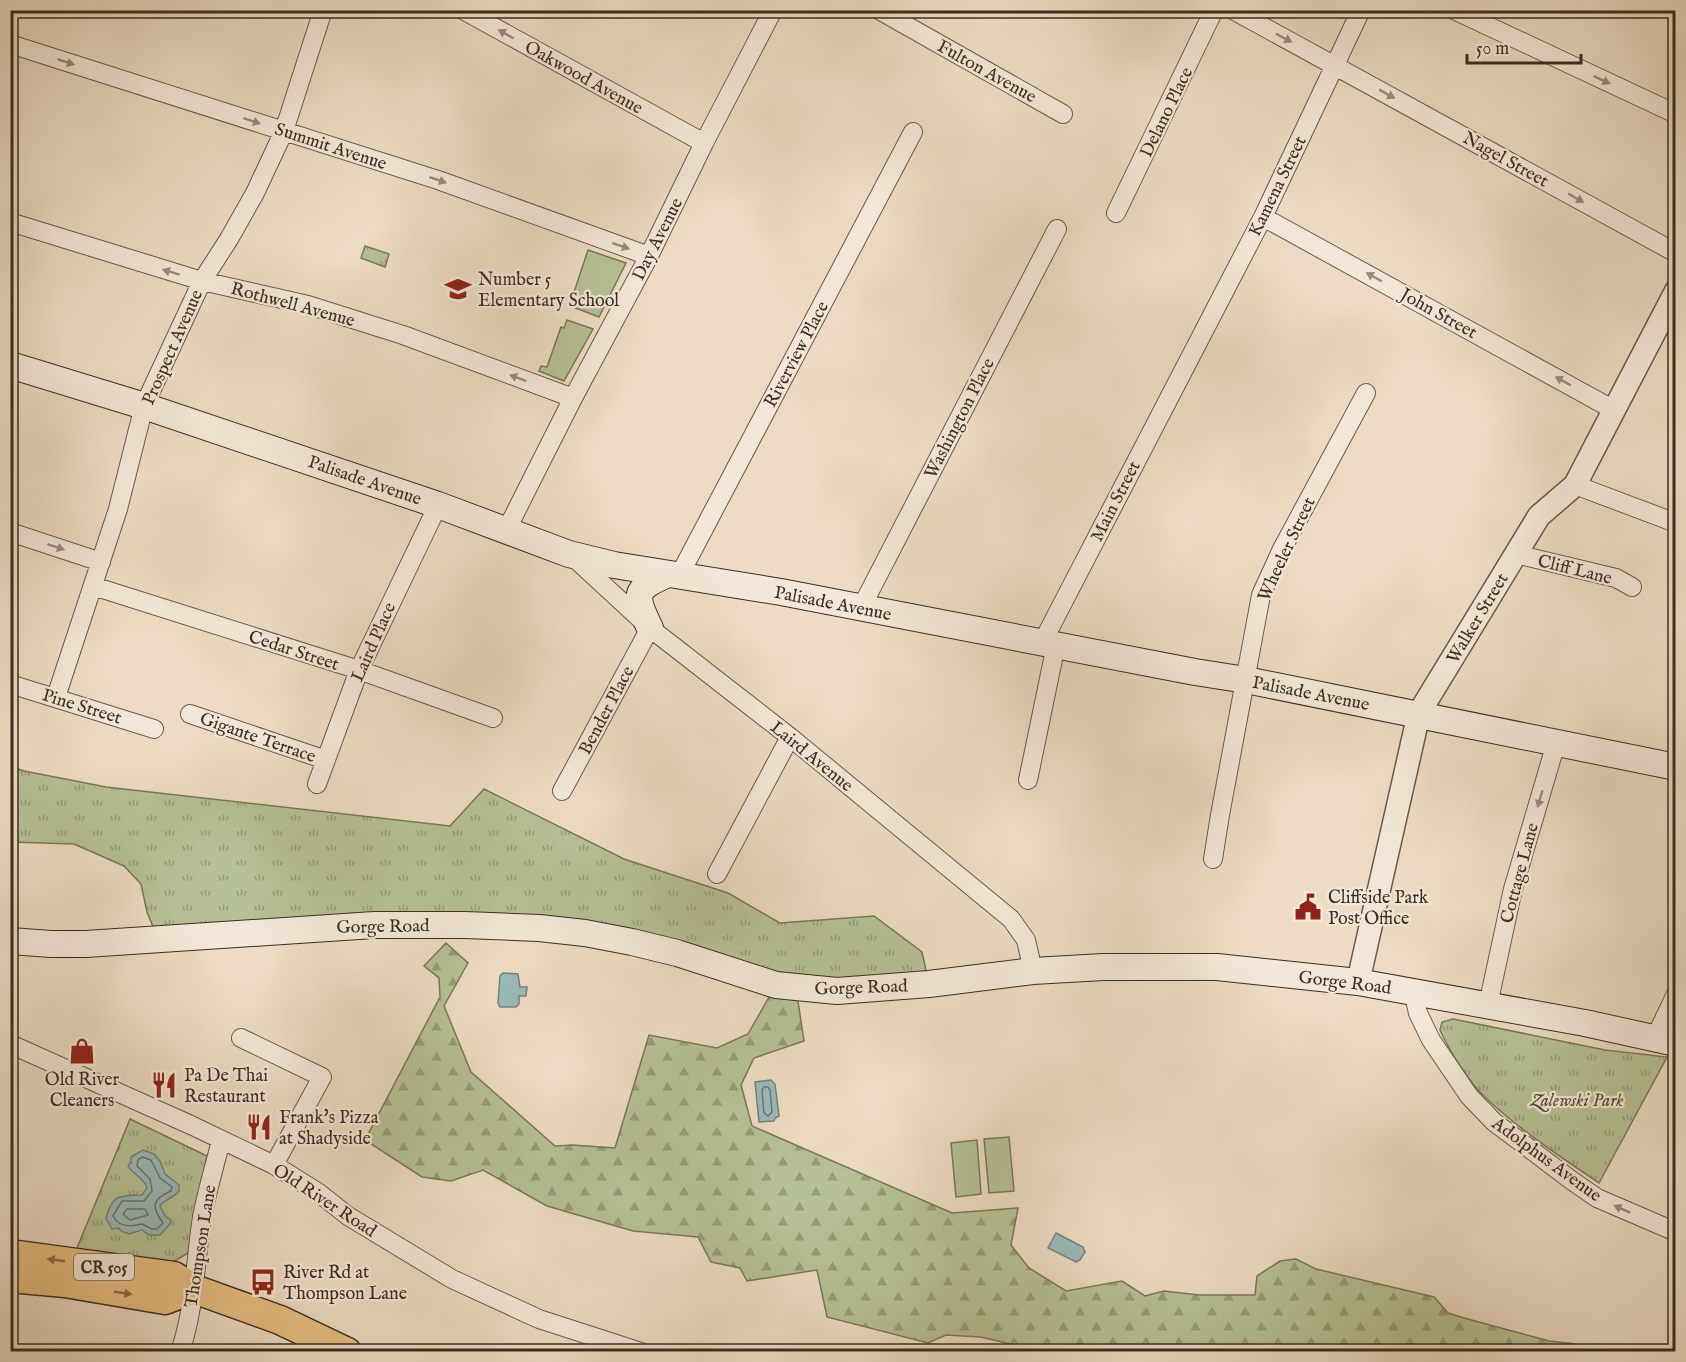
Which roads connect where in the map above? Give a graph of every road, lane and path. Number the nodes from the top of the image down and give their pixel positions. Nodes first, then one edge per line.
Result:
1 (323, 10) edge
2 (463, 10) edge
3 (773, 10) edge
4 (879, 10) edge
5 (1215, 10) edge
6 (1233, 10) edge
7 (1361, 10) edge
8 (1454, 10) edge
9 (10, 44) edge
10 (1336, 65) junction
11 (1063, 114) dead end
12 (1676, 114) edge
13 (284, 130) junction
14 (913, 132) dead end
15 (704, 143) junction
16 (1116, 213) dead end
17 (1263, 217) junction
18 (10, 222) edge
19 (1058, 229) dead end
20 (1676, 253) edge
21 (650, 256) junction
22 (202, 281) junction
23 (1673, 301) edge
24 (1188, 360) joint
25 (10, 365) edge
26 (1366, 393) dead end
27 (573, 398) junction
28 (144, 406) junction
29 (1614, 410) junction
30 (1575, 485) junction
31 (438, 505) junction
32 (1676, 523) edge
33 (506, 531) junction
34 (10, 532) edge
35 (569, 554) junction
36 (1516, 554) junction
37 (101, 562) junction
38 (674, 575) junction
39 (93, 586) junction
40 (1632, 587) dead end
41 (861, 608) junction
42 (650, 628) junction
43 (1049, 644) junction
44 (358, 670) junction
45 (1246, 680) junction
46 (10, 684) edge
47 (56, 697) junction
48 (190, 714) dead end
49 (1419, 714) junction
50 (493, 718) dead end
51 (154, 729) dead end
52 (790, 737) junction
53 (1556, 743) junction
54 (326, 760) junction
55 (1676, 767) edge
56 (1028, 780) dead end
57 (317, 784) dead end
58 (562, 792) dead end
59 (1213, 859) dead end
60 (717, 874) dead end
61 (10, 941) edge
62 (1033, 971) junction
63 (1358, 981) junction
64 (1413, 991) junction
65 (1676, 994) edge
66 (1488, 1005) junction
67 (241, 1038) dead end
68 (1665, 1041) edge
69 (10, 1044) edge
70 (221, 1140) junction
71 (274, 1166) junction
72 (1676, 1232) edge
73 (10, 1254) edge
74 (10, 1278) edge
75 (194, 1289) junction
76 (180, 1352) edge
77 (346, 1352) edge
78 (642, 1352) edge

1 - 13 street, Prospect Avenue
15 -> 2 street, Oakwood Avenue
3 - 15 street, Day Avenue
4 - 11 street, Fulton Avenue
5 - 16 street, Delano Place
6 -> 10 street, Nagel Street
7 - 10 street, Kamena Street
8 -> 12 street
9 -> 13 street, Summit Avenue
10 - 17 street, Kamena Street
10 -> 20 street, Nagel Street
13 -> 21 street, Summit Avenue
13 - 22 street, Prospect Avenue
14 - 38 street, Riverview Place
15 - 21 street, Day Avenue
17 - 24 street, Kamena Street
29 -> 17 street, John Street
22 -> 18 street, Rothwell Avenue
19 - 41 street, Washington Place
21 - 27 street, Day Avenue
27 -> 22 street, Rothwell Avenue
22 - 28 street, Prospect Avenue
23 - 29 street, Walker Street
24 - 43 street, Main Street
25 - 28 main road, Palisade Avenue
26 - 45 street, Wheeler Street
27 - 33 street, Day Avenue
28 - 31 main road, Palisade Avenue
28 - 37 street, Prospect Avenue
29 - 30 street, Walker Street
30 - 32 street
30 - 36 street, Walker Street
31 - 33 main road, Palisade Avenue
31 - 44 street, Laird Place
33 - 35 main road, Palisade Avenue
34 -> 37 street
35 - 38 main road, Palisade Avenue
35 - 42 street, Laird Avenue
36 - 40 street, Cliff Lane
36 - 49 street, Walker Street
37 - 39 street, Prospect Avenue
38 - 41 main road, Palisade Avenue
38 - 42 main road
39 - 44 street, Cedar Street
39 - 47 street, Prospect Avenue
41 - 43 main road, Palisade Avenue
42 - 52 street, Laird Avenue
42 - 58 street, Bender Place
43 - 45 main road, Palisade Avenue
43 - 56 street, Main Street
44 - 50 street, Cedar Street
44 - 54 street, Laird Place
45 - 49 main road, Palisade Avenue
45 - 59 street, Wheeler Street
46 - 47 street, Pine Street
47 - 51 street, Pine Street
48 - 54 street, Gigante Terrace
49 - 53 main road, Palisade Avenue
49 - 63 street, Walker Street
52 - 60 street
52 - 62 street, Laird Avenue
53 - 55 main road, Palisade Avenue
53 -> 66 street, Cottage Lane
54 - 57 street, Laird Place
61 - 62 main road, Gorge Road
62 - 63 main road, Gorge Road
63 - 64 main road, Gorge Road
64 - 66 main road, Gorge Road
72 -> 64 street, Adolphus Avenue
65 - 68 street
66 - 68 main road, Gorge Road
67 - 71 street
69 - 70 street, Old River Road
70 - 71 street, Old River Road
70 - 75 street, Thompson Lane
71 - 78 street, Old River Road
75 -> 73 main road, CR 505
74 -> 75 main road, CR 505
75 - 76 street, Thompson Lane
75 - 77 main road, CR 505

